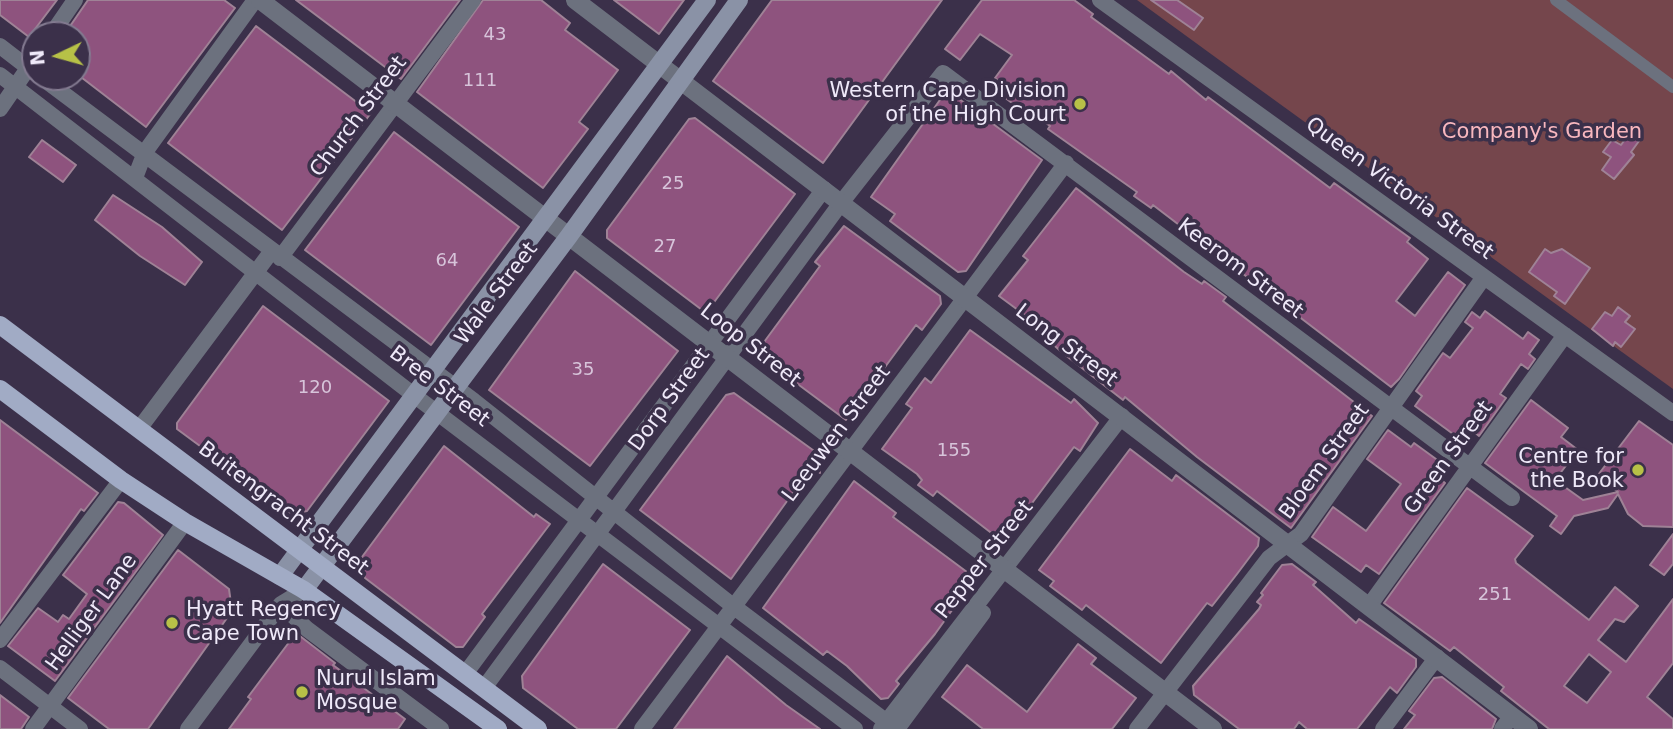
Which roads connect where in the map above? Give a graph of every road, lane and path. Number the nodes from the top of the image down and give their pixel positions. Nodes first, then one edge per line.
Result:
1 (75, 0) edge
2 (257, 0) edge
3 (473, 0) edge
4 (575, 0) edge
5 (707, 0) edge
6 (739, 0) edge
7 (1100, 0) edge
8 (1556, 0) edge
9 (61, 21) edge
10 (0, 47) edge
11 (21, 60) edge
12 (659, 65) junction
13 (943, 73) joint
14 (0, 75) edge
15 (682, 81) junction
16 (21, 82) edge
17 (1673, 87) edge
18 (15, 88) junction
19 (64, 91) edge
20 (395, 103) junction
21 (0, 109) edge
22 (145, 152) junction
23 (1066, 163) junction
24 (135, 178) junction
25 (824, 189) junction
26 (841, 203) junction
27 (546, 218) junction
28 (569, 236) junction
29 (275, 255) junction
30 (256, 272) junction
31 (1484, 276) junction
32 (964, 297) junction
33 (2, 331) edge
34 (1565, 335) junction
35 (710, 343) junction
36 (727, 357) junction
37 (433, 372) junction
38 (456, 388) junction
39 (0, 389) edge
40 (415, 396) junction
41 (1390, 409) junction
42 (437, 412) junction
43 (1673, 413) edge
44 (1125, 419) junction
45 (139, 429) junction
46 (851, 452) junction
47 (1469, 466) junction
48 (121, 480) junction
49 (597, 497) junction
50 (1511, 498) dead end
51 (615, 510) junction
52 (579, 521) junction
53 (185, 522) junction
54 (597, 535) junction
55 (1287, 544) junction
56 (297, 550) junction
57 (321, 568) junction
58 (1008, 572) junction
59 (280, 576) junction
60 (304, 590) junction
61 (281, 604) junction
62 (733, 606) junction
63 (1369, 606) junction
64 (719, 625) junction
65 (0, 640) edge
66 (1437, 657) junction
67 (0, 668) edge
68 (465, 674) junction
69 (484, 688) junction
70 (1165, 692) junction
71 (50, 707) junction
72 (1507, 722) edge
73 (422, 724) edge
74 (890, 727) edge
75 (33, 729) edge
76 (79, 729) edge
77 (188, 729) edge
78 (441, 729) edge
79 (498, 729) edge
80 (538, 729) edge
81 (642, 729) edge
82 (855, 729) edge
83 (1137, 729) edge
84 (1213, 729) edge
85 (1383, 729) edge
86 (1529, 729) edge

1 - 9 street
2 - 20 street, Loop Street
2 - 22 street
3 - 20 street, Church Street
4 - 12 street, Long Street
5 - 12 main road, Wale Street
6 - 15 main road, Wale Street
7 - 31 street, Queen Victoria Street
8 - 17 street
10 - 11 street, Bree Street
12 - 15 street, Long Street
12 - 27 main road, Wale Street
13 - 23 street, Keerom Street
13 - 26 street, Dorp Street
14 - 18 street, Bree Street
15 - 25 street, Long Street
15 - 28 main road, Wale Street
16 - 18 street
18 - 21 street
18 - 24 street, Bree Street
19 - 22 street, Bree Street
20 - 27 street, Loop Street
20 - 29 street, Church Street
22 - 24 street
22 - 29 street, Bree Street
23 - 32 street, Leeuwen Street
23 - 41 street, Keerom Street
24 - 30 street, Bree Street
25 - 26 street, Long Street
25 - 35 street, Dorp Street
26 - 32 street, Long Street
26 - 36 street, Dorp Street
27 - 28 street, Loop Street
27 - 37 main road, Wale Street
28 - 35 street, Loop Street
28 - 38 main road, Wale Street
29 - 30 street, Church Street
29 - 37 street, Bree Street
30 - 40 street, Bree Street
30 - 45 street, Church Street
31 - 34 street, Queen Victoria Street
31 - 41 street, Bloem Street
32 - 44 street, Long Street
32 - 46 street, Leeuwen Street
33 - 45 main road, Buitengracht Street
34 - 43 street, Queen Victoria Street
34 - 47 street, Green Street
35 - 36 street, Loop Street
35 - 49 street, Dorp Street
36 - 46 street, Loop Street
36 - 51 street, Dorp Street
37 - 38 street, Bree Street
37 - 40 main road, Wale Street
38 - 42 main road, Wale Street
38 - 49 street, Bree Street
39 - 48 main road
40 - 42 street, Bree Street
40 - 56 main road, Wale Street
41 - 47 street, Keerom Street
41 - 55 street, Bloem Street
42 - 52 street, Bree Street
42 - 57 main road, Wale Street
44 - 55 street, Long Street
44 - 58 street, Pepper Street
45 - 56 main road, Buitengracht Street
46 - 58 street, Loop Street
46 - 62 street, Leeuwen Street
47 - 50 street, Keerom Street
47 - 63 street, Green Street
48 - 53 main road
48 - 65 street
49 - 51 street, Bree Street
49 - 52 street, Dorp Street
51 - 54 street, Dorp Street
51 - 62 street, Bree Street
52 - 54 street, Bree Street
52 - 68 street, Dorp Street
53 - 59 main road
53 - 71 street, Helliger Lane
54 - 64 street, Bree Street
54 - 69 street, Dorp Street
55 - 63 street, Long Street
55 - 70 street, Bloem Street
56 - 57 main road, Buitengracht Street
56 - 59 main road, Wale Street
57 - 60 main road, Wale Street
57 - 68 main road, Buitengracht Street
58 - 70 street, Loop Street
58 - 74 street, Pepper Street
59 - 60 main road
59 - 61 street
60 - 61 street, Wale Street
60 - 79 main road
61 - 73 street
61 - 77 street, Wale Street
62 - 64 street, Leeuwen Street
62 - 74 street, Bree Street
63 - 66 street, Long Street
64 - 81 street, Leeuwen Street
64 - 82 street, Bree Street
66 - 72 street, Long Street
66 - 85 street
67 - 71 street
68 - 69 main road, Buitengracht Street
69 - 80 main road, Buitengracht Street
70 - 83 street, Bloem Street
70 - 84 street, Loop Street
71 - 75 street, Helliger Lane
71 - 76 street
72 - 86 street, Long Street
73 - 78 street

